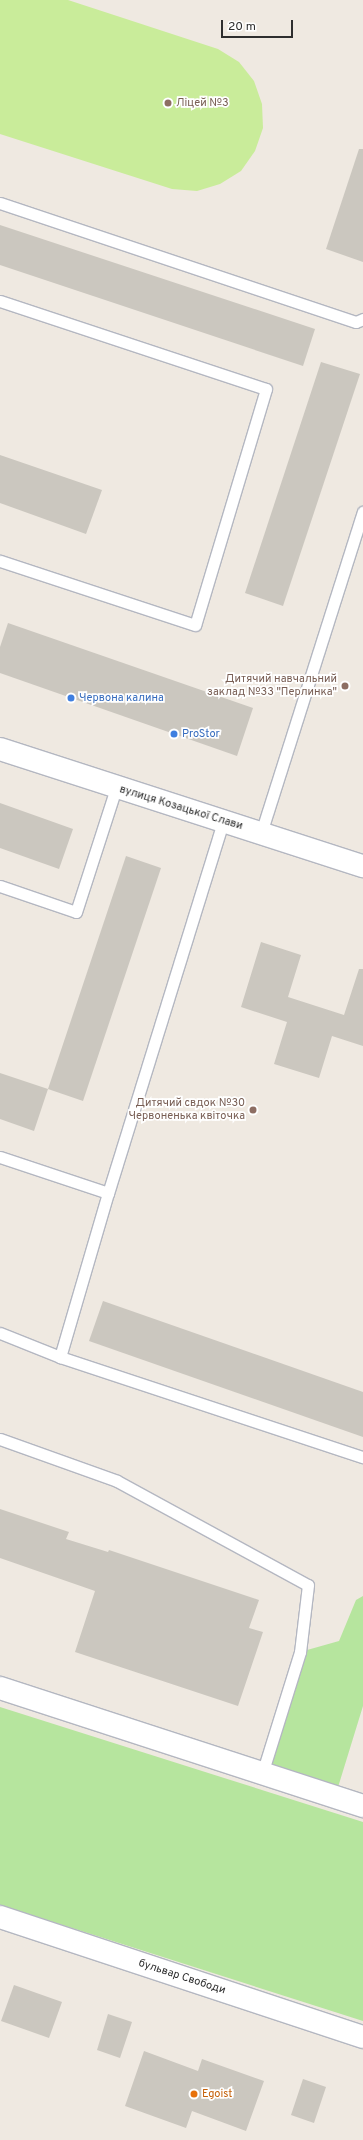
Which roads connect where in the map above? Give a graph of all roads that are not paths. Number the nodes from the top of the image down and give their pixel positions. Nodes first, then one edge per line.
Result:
1 (0, 203) edge
2 (0, 301) edge
3 (363, 319) edge
4 (363, 512) edge
5 (0, 561) edge
6 (0, 749) edge
7 (116, 788) junction
8 (223, 822) junction
9 (261, 833) junction
10 (363, 866) edge
11 (0, 886) edge
12 (0, 1157) edge
13 (108, 1193) junction
14 (0, 1333) edge
15 (60, 1357) junction
16 (0, 1439) edge
17 (363, 1457) edge
18 (0, 1688) edge
19 (262, 1774) junction
20 (363, 1806) edge
21 (0, 1917) edge
22 (363, 2037) edge

1 - 3 lane
2 - 5 lane
4 - 9 lane
6 - 7 street, вулиця Козацької Слави
7 - 8 street, вулиця Козацької Слави
7 - 11 lane
8 - 9 street, вулиця Козацької Слави
8 - 13 lane
9 - 10 street, вулиця Козацької Слави
12 - 13 lane
13 - 15 lane
14 - 15 lane
15 - 17 lane
16 - 19 lane
18 - 19 street
19 - 20 street
21 - 22 street, бульвар Свободи

